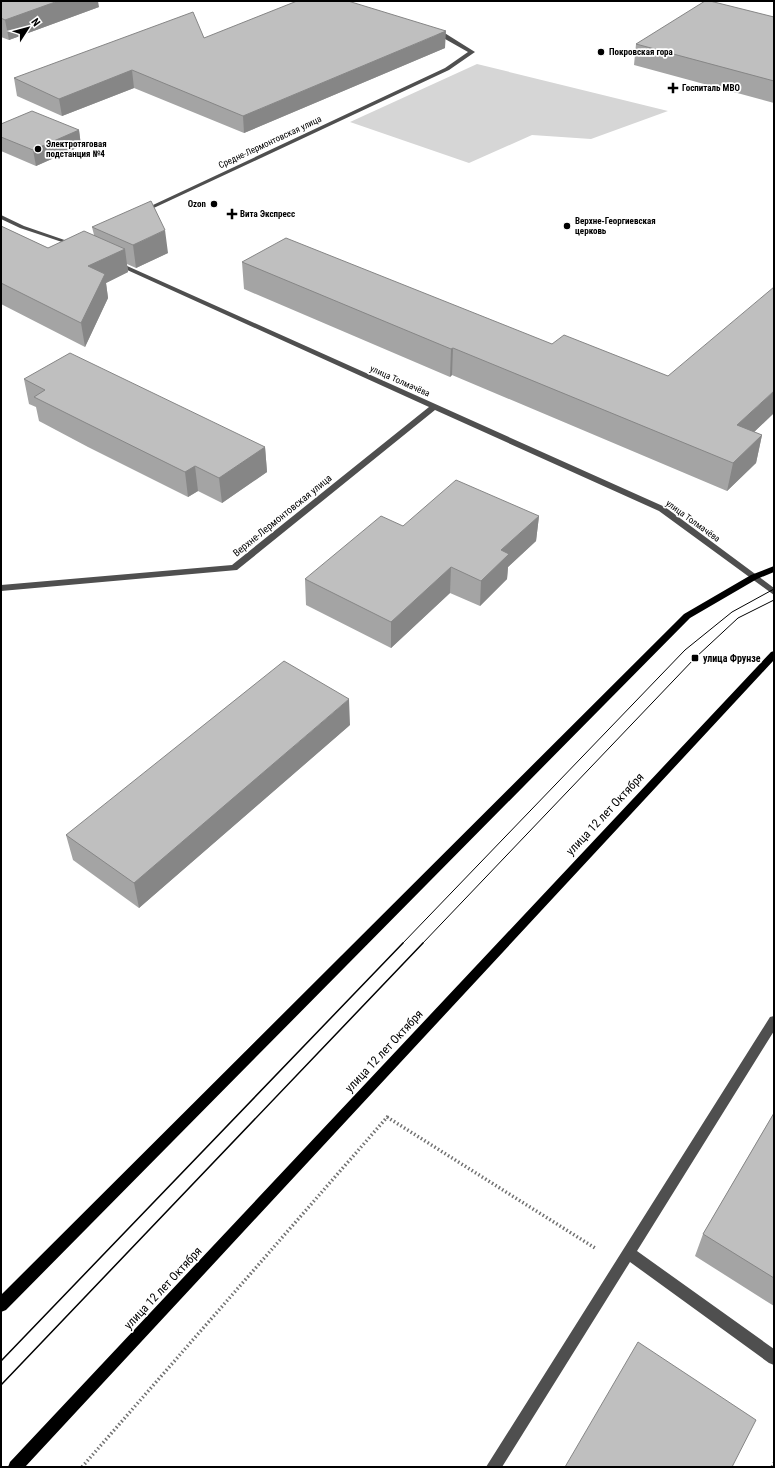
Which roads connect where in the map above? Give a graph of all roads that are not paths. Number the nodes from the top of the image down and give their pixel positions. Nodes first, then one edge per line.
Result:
1 (426, 29) edge
2 (138, 214) edge
3 (1, 217) edge
4 (22, 227) junction
5 (8, 228) edge
6 (78, 244) edge
7 (109, 260) edge
8 (433, 407) junction
9 (774, 569) edge
10 (754, 577) junction
11 (1, 588) edge
12 (774, 592) edge
13 (774, 654) edge
14 (774, 1020) edge
15 (624, 1259) junction
16 (1, 1305) edge
17 (774, 1358) edge
18 (15, 1467) edge
19 (493, 1467) edge

1 - 2 street, Средне-Лермонтовская улица
3 - 4 street
4 - 5 street
4 - 6 street
7 - 8 street, улица Толмачёва
8 - 10 street, улица Толмачёва
8 - 11 street, Верхне-Лермонтовская улица
9 - 10 main road
10 - 12 street, улица Толмачёва
10 - 16 main road
13 - 18 main road, улица 12 лет Октября
14 - 15 street
15 - 17 street
15 - 19 street

